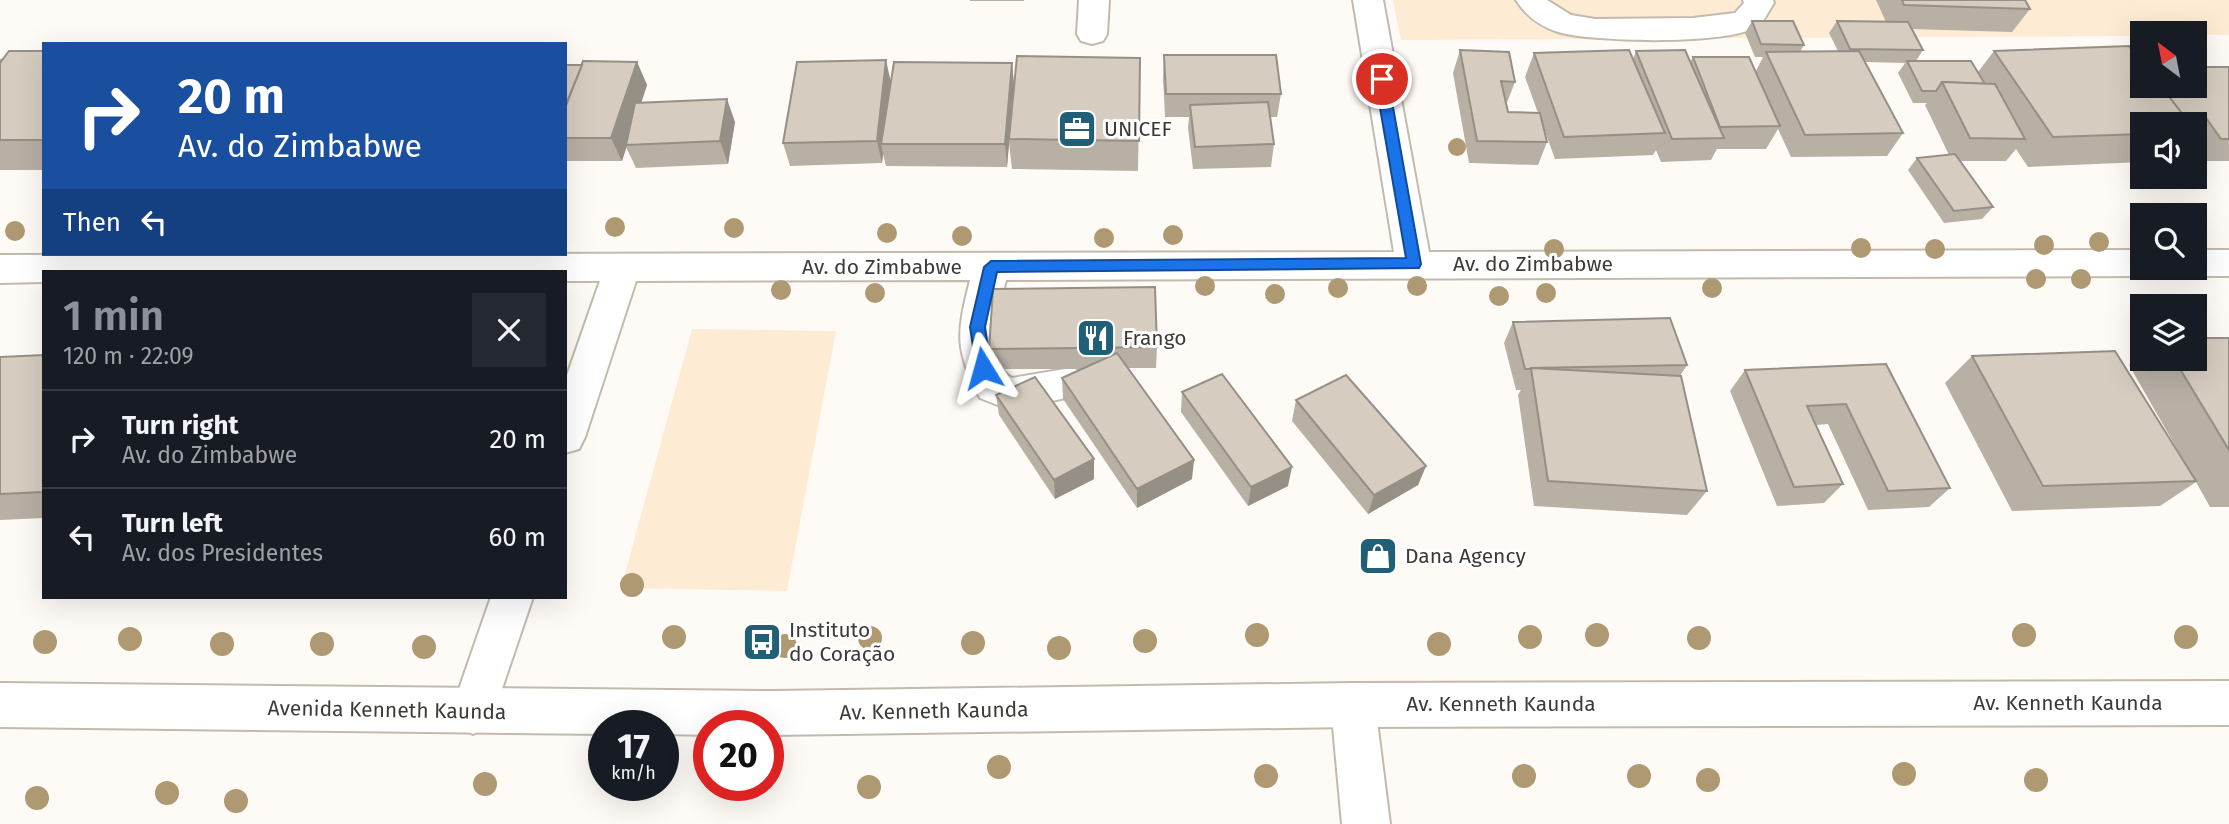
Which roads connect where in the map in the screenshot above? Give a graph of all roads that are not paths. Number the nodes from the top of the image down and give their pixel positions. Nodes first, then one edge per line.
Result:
1 (1094, 0) edge
2 (1368, 0) edge
3 (1531, 0) edge
4 (1758, 0) edge
5 (1091, 34) dead end
6 (2130, 263) edge
7 (2207, 263) edge
8 (2229, 263) edge
9 (1414, 264) junction
10 (991, 267) junction
11 (0, 269) edge
12 (622, 269) junction
13 (1071, 383) edge
14 (567, 431) edge
15 (511, 599) edge
16 (2229, 703) edge
17 (0, 705) edge
18 (1353, 705) junction
19 (473, 712) junction
20 (693, 713) edge
21 (784, 713) edge
22 (1366, 824) edge

1 - 5 street
2 - 9 street
3 - 4 street
6 - 9 street, Av. do Zimbabwe
7 - 8 street
9 - 10 street, Av. do Zimbabwe
10 - 12 street, Av. do Zimbabwe
10 - 13 street
11 - 12 street, Av. do Zimbabwe
12 - 14 street
15 - 19 street
16 - 18 street, Av. Kenneth Kaunda
17 - 19 street, Avenida Kenneth Kaunda
18 - 21 street, Av. Kenneth Kaunda
18 - 22 street
19 - 20 street, Avenida Kenneth Kaunda

